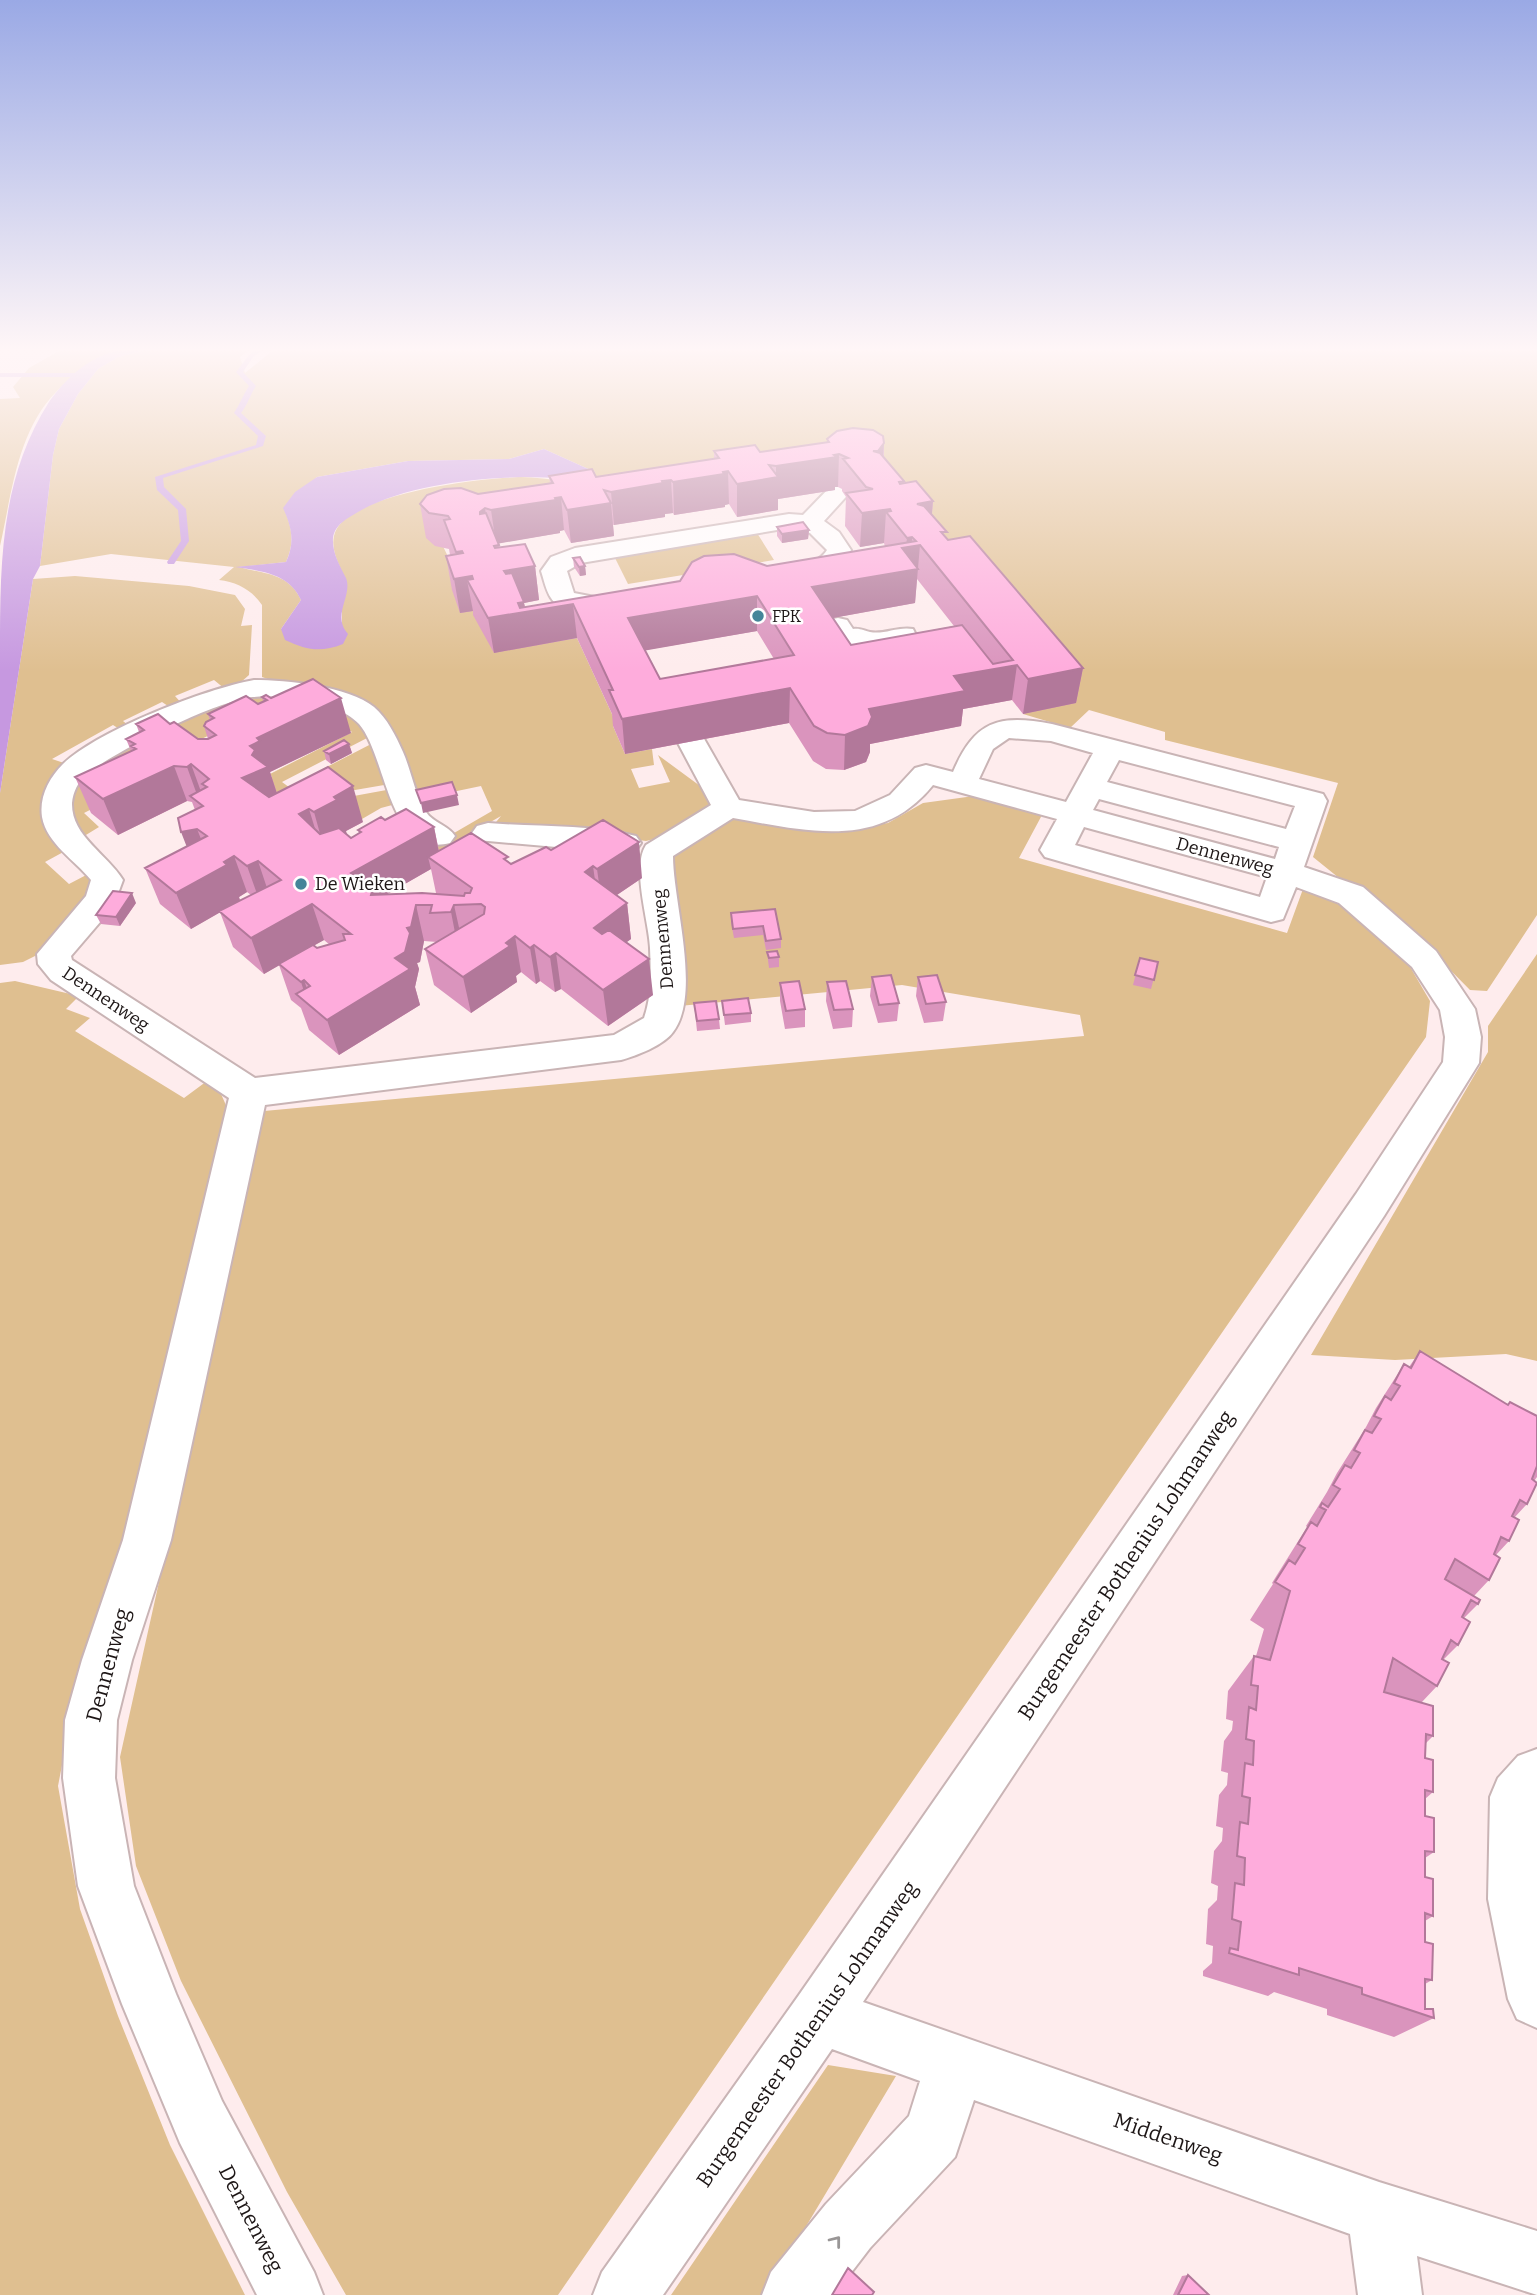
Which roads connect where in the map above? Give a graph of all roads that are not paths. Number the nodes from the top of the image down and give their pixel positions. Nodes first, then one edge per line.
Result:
1 (842, 488) edge
2 (668, 514) edge
3 (809, 523) junction
4 (682, 538) junction
5 (767, 547) junction
6 (824, 567) junction
7 (855, 573) edge
8 (883, 609) edge
9 (585, 610) edge
10 (886, 665) edge
11 (692, 743) edge
12 (1110, 749) junction
13 (962, 784) junction
14 (1090, 787) junction
15 (728, 808) junction
16 (1075, 815) junction
17 (488, 833) dead end
18 (439, 836) dead end
19 (657, 852) junction
20 (1291, 857) junction
21 (249, 1093) junction
22 (1537, 1775) edge
23 (1537, 1999) edge
24 (821, 2016) junction
25 (956, 2063) junction
26 (1380, 2213) junction
27 (1537, 2263) edge
28 (291, 2295) edge
29 (625, 2295) edge
30 (794, 2295) edge
31 (1390, 2295) edge

1 - 3 street
2 - 4 street
3 - 5 street
3 - 6 street
4 - 5 street
4 - 9 street
5 - 6 street
6 - 7 street
8 - 10 street
11 - 15 street
12 - 13 street
12 - 14 street
12 - 20 street
13 - 15 street
13 - 16 street
14 - 16 street
14 - 20 street, Burgemeester Bothenius Lohmanweg
15 - 19 street
16 - 20 street
17 - 19 street
18 - 21 street, Dennenweg
19 - 21 street, Dennenweg
20 - 24 street, Burgemeester Bothenius Lohmanweg
21 - 28 street, Dennenweg
22 - 23 street
24 - 25 street, Middenweg
24 - 29 street, Burgemeester Bothenius Lohmanweg
25 - 26 street, Middenweg
30 -> 25 street
26 - 27 street, Middenweg
26 - 31 street

